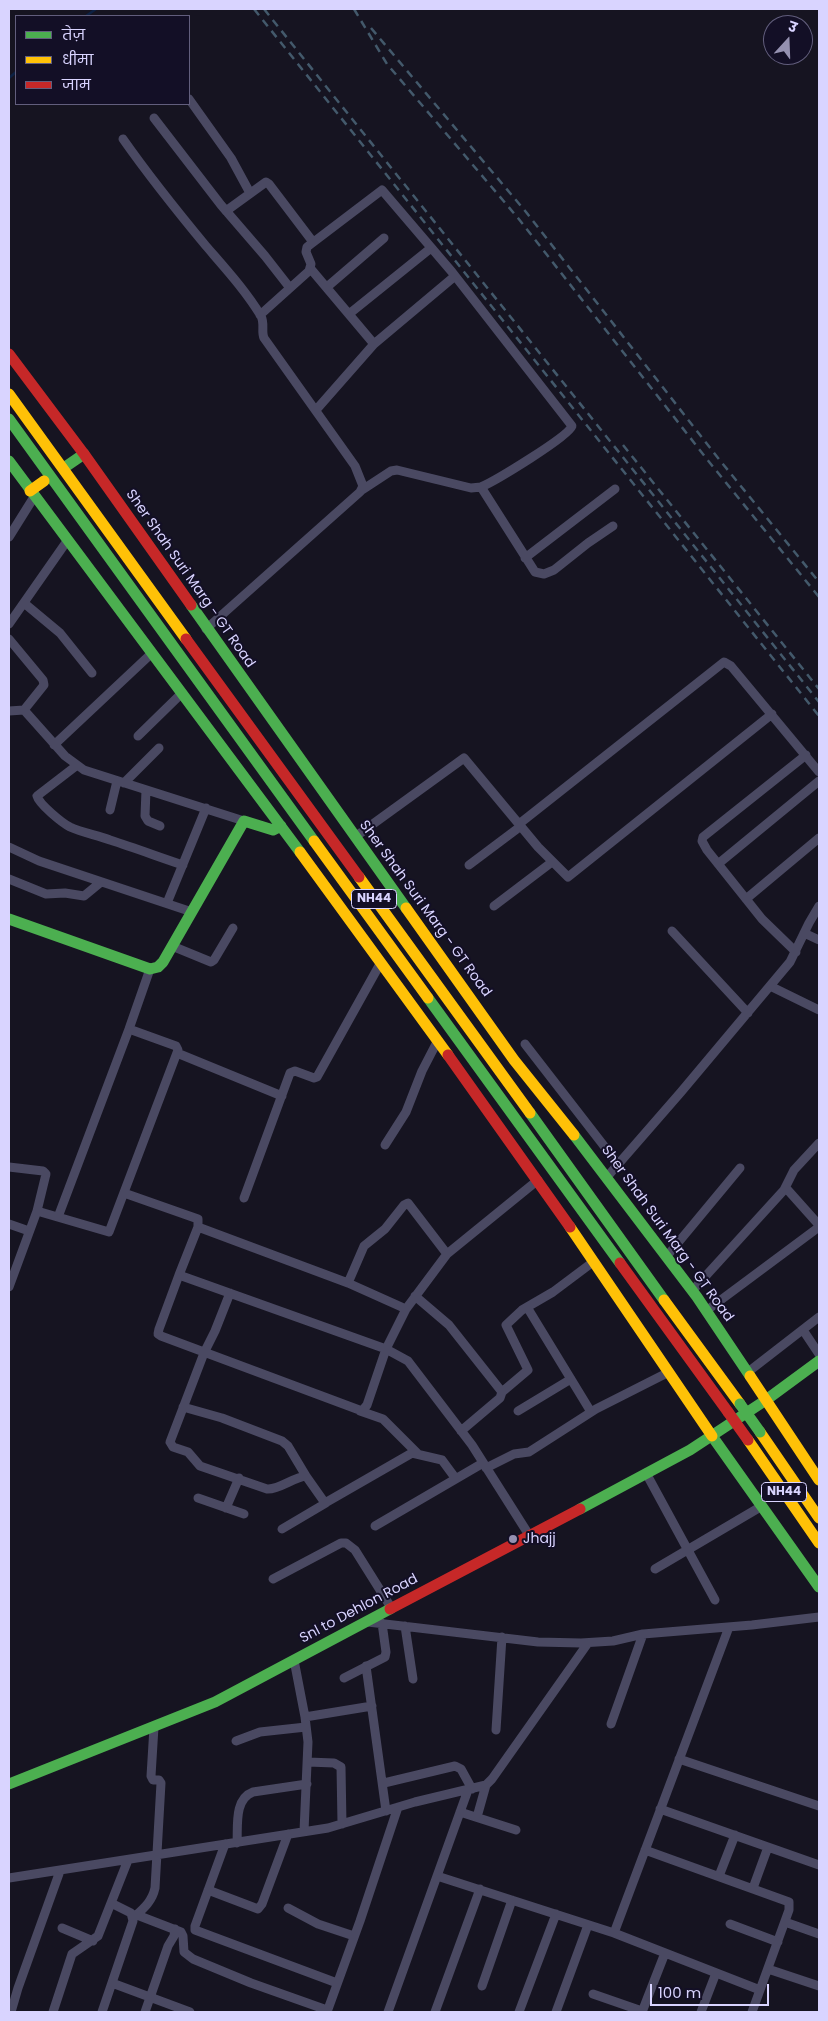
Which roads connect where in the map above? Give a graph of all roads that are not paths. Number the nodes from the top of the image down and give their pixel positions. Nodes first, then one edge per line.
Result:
1 (190, 100) edge
2 (154, 118) dead end
3 (123, 139) dead end
4 (250, 193) junction
5 (226, 211) junction
6 (384, 238) dead end
7 (314, 242) junction
8 (431, 248) junction
9 (310, 268) junction
10 (455, 276) junction
11 (326, 287) junction
12 (290, 288) junction
13 (349, 314) junction
14 (260, 315) junction
15 (374, 344) junction
16 (9, 354) edge
17 (9, 394) edge
18 (316, 410) junction
19 (9, 419) edge
20 (84, 454) junction
21 (9, 461) edge
22 (68, 465) dead end
23 (44, 481) dead end
24 (481, 487) junction
25 (615, 489) dead end
26 (362, 490) junction
27 (32, 494) junction
28 (613, 526) dead end
29 (9, 537) edge
30 (67, 542) junction
31 (525, 558) junction
32 (24, 603) junction
33 (9, 624) edge
34 (206, 630) junction
35 (9, 639) edge
36 (152, 653) junction
37 (92, 674) dead end
38 (182, 693) junction
39 (24, 710) junction
40 (9, 711) edge
41 (772, 714) junction
42 (138, 736) dead end
43 (54, 745) junction
44 (159, 748) dead end
45 (806, 756) junction
46 (76, 766) junction
47 (819, 772) edge
48 (819, 781) edge
49 (121, 782) junction
50 (146, 790) junction
51 (206, 808) junction
52 (110, 810) dead end
53 (244, 821) junction
54 (520, 825) junction
55 (160, 826) dead end
56 (281, 826) junction
57 (819, 838) edge
58 (357, 846) junction
59 (9, 847) edge
60 (552, 862) junction
61 (718, 864) junction
62 (469, 865) dead end
63 (183, 866) junction
64 (9, 878) edge
65 (101, 882) junction
66 (746, 899) junction
67 (166, 903) junction
68 (494, 906) dead end
69 (819, 906) edge
70 (192, 912) junction
71 (9, 919) edge
72 (233, 928) dead end
73 (672, 930) dead end
74 (804, 933) junction
75 (819, 940) edge
76 (172, 946) junction
77 (796, 952) junction
78 (380, 964) junction
79 (150, 970) junction
80 (770, 986) junction
81 (819, 1010) edge
82 (748, 1013) junction
83 (130, 1029) junction
84 (437, 1042) junction
85 (525, 1044) dead end
86 (178, 1053) junction
87 (282, 1096) junction
88 (819, 1143) edge
89 (385, 1145) dead end
90 (618, 1164) junction
91 (9, 1167) edge
92 (740, 1168) dead end
93 (608, 1177) junction
94 (538, 1180) junction
95 (786, 1188) junction
96 (124, 1192) junction
97 (244, 1198) dead end
98 (37, 1211) junction
99 (58, 1217) junction
100 (9, 1224) edge
101 (819, 1226) edge
102 (198, 1227) junction
103 (30, 1231) junction
104 (447, 1254) junction
105 (667, 1256) junction
106 (594, 1262) junction
107 (179, 1275) junction
108 (348, 1283) junction
109 (9, 1287) edge
110 (692, 1291) junction
111 (230, 1293) junction
112 (415, 1296) junction
113 (527, 1307) junction
114 (406, 1309) junction
115 (706, 1311) junction
116 (819, 1317) edge
117 (803, 1330) junction
118 (386, 1349) junction
119 (204, 1353) junction
120 (819, 1354) edge
121 (819, 1361) edge
122 (669, 1372) junction
123 (748, 1372) junction
124 (571, 1379) junction
125 (502, 1392) junction
126 (766, 1400) junction
127 (183, 1407) junction
128 (360, 1411) junction
129 (518, 1411) dead end
130 (591, 1412) junction
131 (461, 1431) junction
132 (712, 1436) junction
133 (418, 1454) junction
134 (484, 1465) junction
135 (646, 1473) junction
136 (306, 1476) junction
137 (238, 1478) junction
138 (456, 1479) junction
139 (819, 1480) edge
140 (198, 1498) dead end
141 (326, 1503) junction
142 (762, 1506) junction
143 (226, 1508) junction
144 (244, 1514) dead end
145 (819, 1518) edge
146 (375, 1526) dead end
147 (282, 1529) dead end
148 (529, 1535) junction
149 (819, 1543) edge
150 (687, 1550) junction
151 (655, 1569) dead end
152 (273, 1579) dead end
153 (819, 1587) edge
154 (715, 1600) dead end
155 (392, 1609) junction
156 (819, 1617) edge
157 (368, 1622) junction
158 (382, 1623) junction
159 (405, 1626) junction
160 (730, 1627) junction
161 (643, 1634) junction
162 (502, 1637) junction
163 (588, 1643) junction
164 (294, 1660) junction
165 (366, 1666) junction
166 (344, 1678) dead end
167 (413, 1679) dead end
168 (372, 1706) junction
169 (306, 1722) junction
170 (610, 1724) dead end
171 (154, 1727) junction
172 (496, 1730) dead end
173 (236, 1741) dead end
174 (679, 1760) junction
175 (308, 1762) junction
176 (384, 1783) junction
177 (9, 1784) edge
178 (306, 1784) junction
179 (486, 1785) junction
180 (470, 1790) junction
181 (819, 1806) edge
182 (398, 1807) junction
183 (660, 1809) junction
184 (386, 1811) junction
185 (460, 1812) junction
186 (477, 1817) junction
187 (342, 1824) junction
188 (516, 1830) dead end
189 (304, 1832) junction
190 (288, 1834) junction
191 (735, 1835) junction
192 (237, 1842) junction
193 (225, 1844) junction
194 (768, 1847) junction
195 (645, 1850) junction
196 (157, 1856) junction
197 (128, 1860) junction
198 (819, 1865) edge
199 (60, 1871) junction
200 (437, 1876) junction
201 (719, 1876) junction
202 (9, 1878) edge
203 (753, 1888) junction
204 (480, 1889) junction
205 (208, 1890) junction
206 (512, 1900) junction
207 (111, 1903) junction
208 (288, 1908) dead end
209 (556, 1914) junction
210 (135, 1916) junction
211 (785, 1922) junction
212 (730, 1924) dead end
213 (588, 1925) junction
214 (62, 1928) dead end
215 (175, 1929) junction
216 (614, 1933) junction
217 (819, 1934) edge
218 (354, 1936) junction
219 (92, 1941) junction
220 (778, 1942) junction
221 (665, 1953) junction
222 (768, 1969) junction
223 (716, 1973) junction
224 (112, 1983) junction
225 (337, 1983) junction
226 (482, 1986) dead end
227 (819, 1986) edge
228 (760, 1990) junction
229 (593, 1994) dead end
230 (150, 1997) junction
231 (327, 2011) edge
232 (11, 2012) edge
233 (53, 2012) edge
234 (102, 2012) edge
235 (145, 2012) edge
236 (190, 2012) edge
237 (388, 2012) edge
238 (435, 2012) edge
239 (519, 2012) edge
240 (556, 2012) edge
241 (642, 2012) edge
242 (701, 2012) edge
243 (752, 2012) edge

1 - 4 street
2 - 5 street
3 - 14 street
4 - 5 street
4 - 7 street
5 - 12 street
6 - 11 street
7 - 8 street
7 - 9 street
8 - 10 street
8 - 13 street
9 - 11 street
9 - 12 street
10 - 15 street
10 - 24 street
11 - 13 street
12 - 14 street
13 - 15 street
14 - 18 street
15 - 18 street
16 - 20 main road, Sher Shah Suri Marg - GT Road
17 - 145 main road, NH44, bridge
18 - 26 street
19 - 149 main road, NH44, bridge
20 - 22 main road
20 - 34 main road, Sher Shah Suri Marg - GT Road
21 - 27 main road
23 - 27 main road
24 - 26 street
24 - 31 street
25 - 31 street
26 - 34 street
27 - 29 street
27 - 30 main road
28 - 31 street
30 - 32 street
30 - 36 main road
32 - 33 street
32 - 37 street
34 - 58 main road, Sher Shah Suri Marg - GT Road
35 - 39 street
36 - 38 main road
36 - 43 street
38 - 42 street
38 - 56 main road
39 - 40 street
39 - 43 street
41 - 45 street
41 - 54 street
41 - 60 street
43 - 46 street
44 - 49 street
45 - 47 street
45 - 61 street
46 - 49 street
46 - 63 street
48 - 61 street
49 - 50 street
49 - 52 street
50 - 51 street
50 - 55 street
51 - 53 street
51 - 63 street
53 - 56 main road
53 - 70 main road
54 - 58 street
54 - 60 street
54 - 62 street
56 - 78 main road
57 - 66 street
58 - 93 main road, Sher Shah Suri Marg - GT Road
59 - 65 street
60 - 68 street
61 - 66 street
63 - 67 street
64 - 65 street
65 - 67 street
66 - 77 street
67 - 70 street
69 - 74 street
70 - 76 main road
71 - 79 main road
72 - 76 street
73 - 82 street
74 - 75 street
74 - 77 street
76 - 79 main road
77 - 80 street
78 - 84 main road
78 - 87 street
79 - 83 street
80 - 81 street
80 - 82 street
82 - 90 street
83 - 86 street
83 - 99 street
84 - 89 street
84 - 94 main road
85 - 90 street
86 - 87 street
86 - 96 street
87 - 97 street
88 - 95 street
90 - 93 street
91 - 98 street
92 - 105 street
93 - 105 main road, Sher Shah Suri Marg - GT Road
94 - 104 street
94 - 106 main road
95 - 101 street
95 - 110 street
96 - 99 street
96 - 102 street
98 - 99 street
98 - 103 street
100 - 103 street
101 - 115 street
102 - 107 street
102 - 108 street
103 - 109 street
104 - 108 street
104 - 112 street
105 - 110 main road, Sher Shah Suri Marg - GT Road
106 - 113 street
106 - 122 main road
107 - 111 street
107 - 119 street
108 - 114 street
110 - 115 main road, Sher Shah Suri Marg - GT Road
111 - 118 street
111 - 119 street
112 - 114 street
112 - 125 street
113 - 124 street
113 - 125 street
114 - 118 street
115 - 123 main road, Sher Shah Suri Marg - GT Road
116 - 117 street
117 - 120 street
117 - 123 street
118 - 128 street
118 - 131 street
119 - 127 street
119 - 128 street
121 - 126 main road, Snl to Dehlon Road
122 - 130 street
122 - 132 main road
123 - 126 main road, Sher Shah Suri Marg - GT Road
124 - 129 street
124 - 130 street
125 - 131 street
126 - 132 main road, Snl to Dehlon Road
126 - 139 main road, Sher Shah Suri Marg - GT Road
127 - 136 street
127 - 137 street
128 - 133 street
130 - 134 street
131 - 134 street
132 - 135 main road, Snl to Dehlon Road
132 - 142 main road
133 - 138 street
133 - 141 street
134 - 138 street
134 - 148 street
135 - 148 main road, Snl to Dehlon Road
135 - 150 street
136 - 137 street
136 - 141 street
137 - 143 street
138 - 146 street
140 - 143 street
141 - 147 street
142 - 150 street
142 - 153 main road
143 - 144 street
148 - 155 main road, Snl to Dehlon Road
150 - 151 street
150 - 154 street
152 - 155 street
155 - 157 main road, Snl to Dehlon Road
156 - 160 street
157 - 158 street
157 - 164 main road, Snl to Dehlon Road
158 - 159 street
158 - 165 street
159 - 162 street
159 - 167 street
160 - 161 street
160 - 174 street
161 - 163 street
161 - 170 street
162 - 163 street
162 - 172 street
163 - 179 street
164 - 169 street
164 - 171 main road, Snl to Dehlon Road
165 - 166 street
165 - 168 street
168 - 169 street
168 - 176 street
169 - 173 street
169 - 175 street
171 - 177 main road, Snl to Dehlon Road
171 - 196 street
174 - 181 street
174 - 183 street
175 - 178 street
175 - 187 street
176 - 180 street
176 - 184 street
178 - 189 street
178 - 192 street
179 - 180 street
179 - 186 street
180 - 182 street
180 - 185 street
182 - 184 street
182 - 218 street
183 - 191 street
183 - 195 street
184 - 187 street
185 - 186 street
185 - 200 street
186 - 188 street
187 - 189 street
189 - 190 street
190 - 192 street
190 - 205 street
191 - 194 street
191 - 201 street
192 - 193 street
193 - 196 street
193 - 205 street
194 - 198 street
194 - 203 street
195 - 201 street
195 - 216 street
196 - 197 street
196 - 210 street
197 - 199 street
197 - 207 street
199 - 202 street
199 - 232 street
200 - 204 street
200 - 237 street
201 - 203 street
203 - 211 street
204 - 206 street
204 - 238 street
205 - 225 street
206 - 209 street
206 - 226 street
207 - 210 street
207 - 219 street
208 - 218 street
209 - 213 street
209 - 239 street
210 - 215 street
210 - 224 street
211 - 217 street
211 - 220 street
212 - 220 street
213 - 216 street
213 - 240 street
214 - 219 street
215 - 230 street
215 - 231 street
216 - 221 street
218 - 225 street
219 - 233 street
220 - 222 street
221 - 223 street
221 - 241 street
222 - 227 street
222 - 228 street
223 - 228 street
223 - 242 street
224 - 230 street
224 - 234 street
225 - 231 street
228 - 243 street
229 - 241 street
230 - 235 street
230 - 236 street

